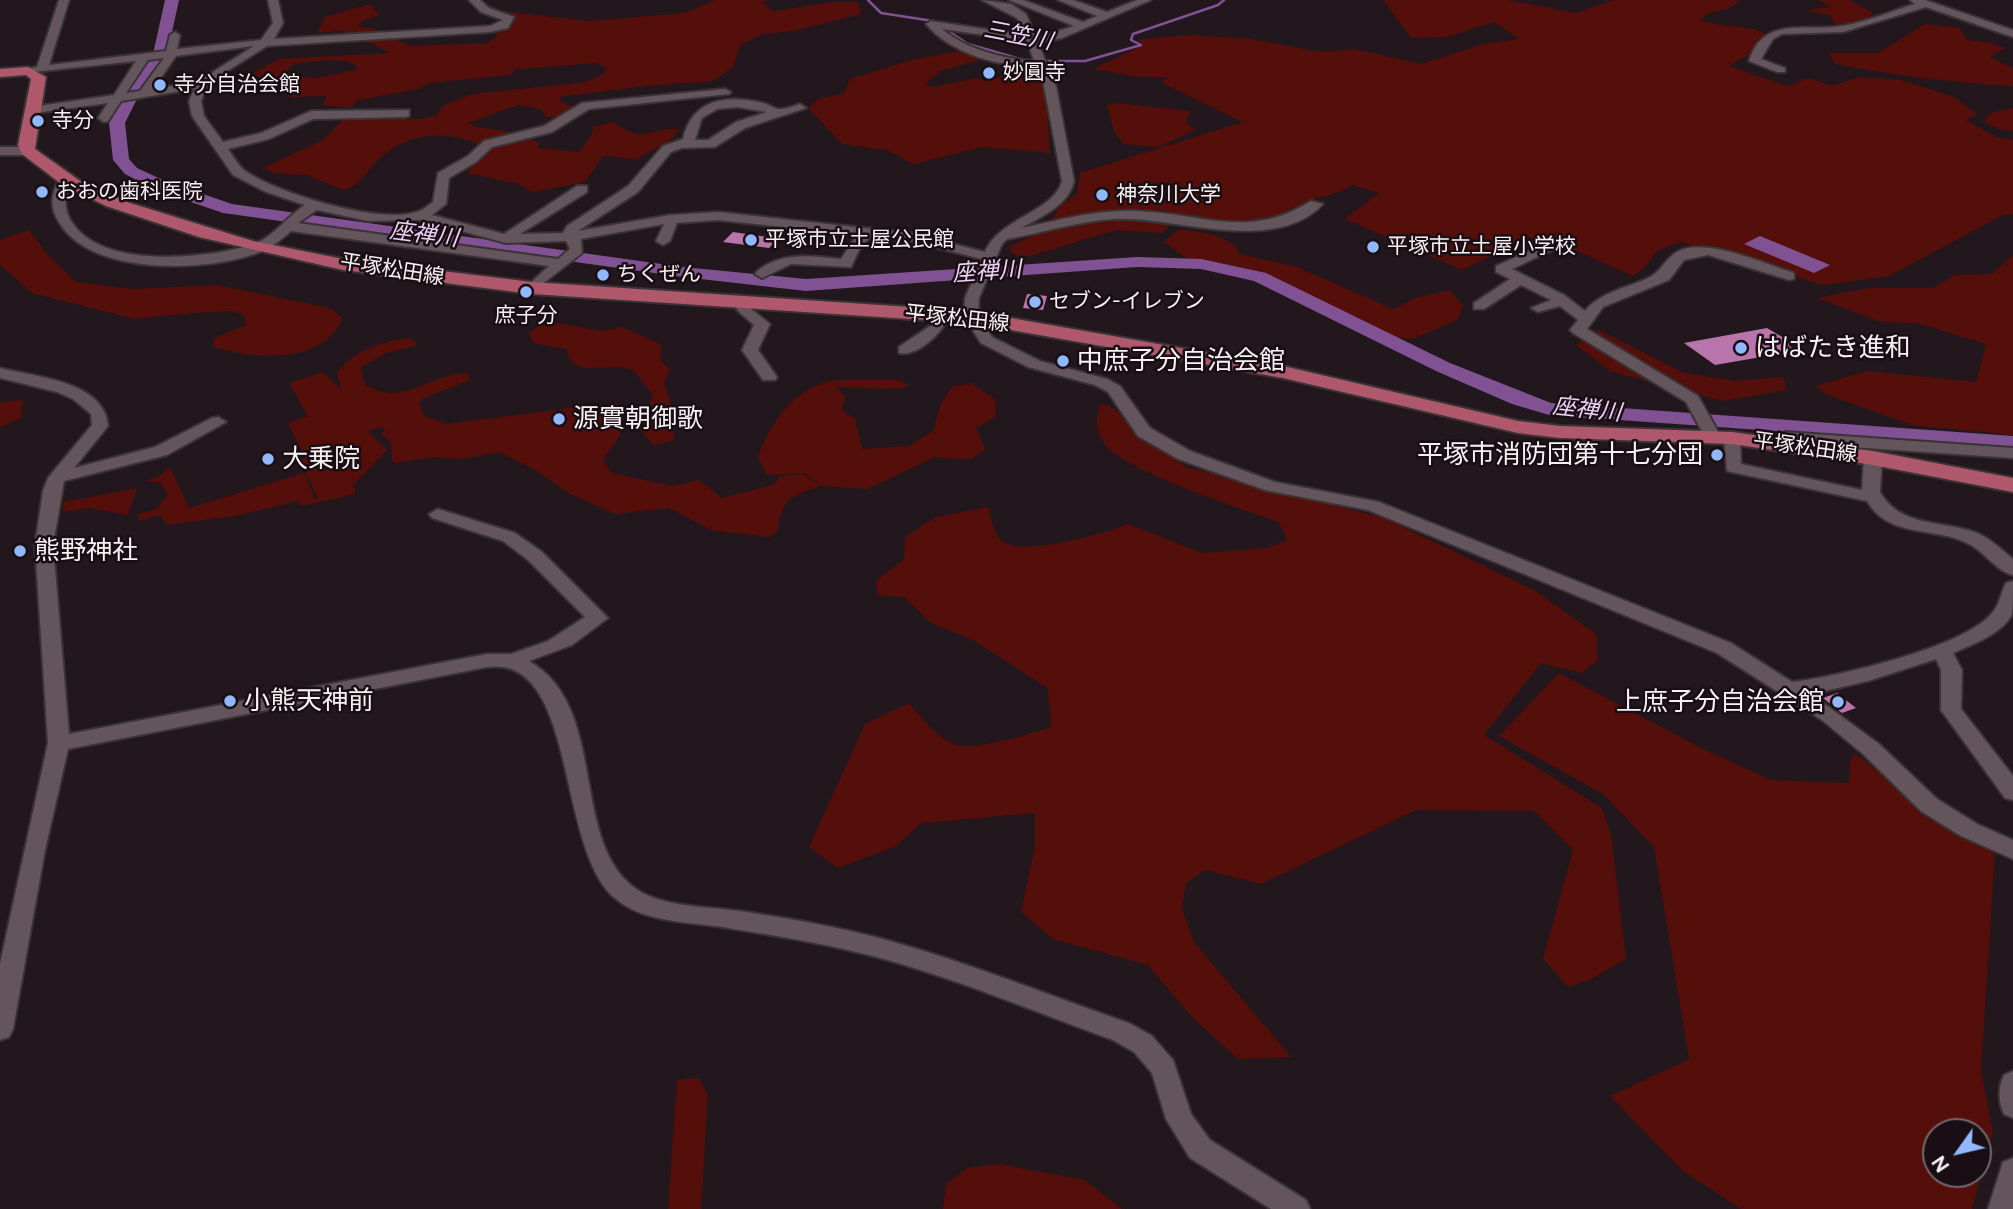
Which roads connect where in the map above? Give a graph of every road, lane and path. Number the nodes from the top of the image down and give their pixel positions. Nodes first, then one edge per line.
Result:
1 (64, 0) edge
2 (273, 0) edge
3 (474, 0) edge
4 (987, 0) edge
5 (1014, 0) edge
6 (1063, 0) edge
7 (1102, 0) edge
8 (1146, 0) edge
9 (1920, 2) edge
10 (1082, 7) junction
11 (1104, 15) junction
12 (1081, 25) junction
13 (2013, 34) edge
14 (175, 35) dead end
15 (1031, 38) junction
16 (266, 42) junction
17 (170, 53) junction
18 (145, 56) junction
19 (1041, 62) junction
20 (35, 70) junction
21 (1781, 70) dead end
22 (0, 73) edge
23 (199, 85) junction
24 (725, 92) dead end
25 (145, 93) junction
26 (699, 95) junction
27 (117, 97) junction
28 (718, 106) junction
29 (800, 108) dead end
30 (32, 111) junction
31 (405, 113) dead end
32 (777, 113) junction
33 (104, 118) dead end
34 (763, 118) junction
35 (694, 123) junction
36 (731, 131) junction
37 (678, 144) junction
38 (220, 147) junction
39 (28, 150) junction
40 (0, 151) edge
41 (66, 180) junction
42 (582, 189) dead end
43 (1316, 204) dead end
44 (315, 205) junction
45 (421, 216) junction
46 (670, 219) junction
47 (288, 226) junction
48 (865, 234) junction
49 (1001, 236) junction
50 (567, 237) junction
51 (506, 239) junction
52 (663, 241) dead end
53 (1556, 243) dead end
54 (258, 248) junction
55 (567, 259) junction
56 (984, 268) junction
57 (762, 274) dead end
58 (1789, 276) dead end
59 (1518, 280) junction
60 (532, 288) junction
61 (1563, 301) junction
62 (744, 303) junction
63 (1479, 306) dead end
64 (1538, 308) dead end
65 (942, 316) junction
66 (971, 317) junction
67 (1584, 318) junction
68 (904, 351) dead end
69 (0, 373) edge
70 (769, 377) dead end
71 (218, 422) dead end
72 (1722, 437) junction
73 (1783, 444) junction
74 (2013, 453) edge
75 (1873, 458) junction
76 (57, 478) junction
77 (2013, 485) edge
78 (1872, 497) junction
79 (438, 514) dead end
80 (2013, 569) edge
81 (2013, 587) edge
82 (1938, 651) junction
83 (513, 661) junction
84 (1792, 689) junction
85 (59, 743) junction
86 (2013, 792) edge
87 (2013, 850) edge
88 (0, 1029) edge
89 (2013, 1083) edge
90 (2013, 1106) edge
91 (2013, 1171) edge
92 (1296, 1209) edge
93 (2002, 1209) edge

1 - 20 street
2 - 16 street
3 - 16 street
4 - 15 street
5 - 12 street
6 - 10 street
7 - 10 street
8 - 11 street
9 - 13 street
9 - 21 street
10 - 11 street
11 - 12 street
12 - 15 street
14 - 17 street
15 - 19 street
15 - 19 street
16 - 17 street
16 - 23 street
17 - 18 street
17 - 25 street
18 - 20 street
18 - 27 street
19 - 49 street
20 - 22 main road
20 - 30 main road
23 - 25 street
23 - 38 street
24 - 26 street
25 - 27 street
26 - 28 street
26 - 45 street
27 - 30 street
27 - 33 street
28 - 32 street
28 - 35 street
29 - 32 street
30 - 39 main road
31 - 38 street
32 - 34 street
34 - 35 street
34 - 36 street
35 - 36 street
35 - 37 street
36 - 37 street
37 - 50 street
38 - 44 street
39 - 40 street
39 - 41 main road, 平塚松田線
41 - 54 main road, 平塚松田線
41 - 54 street
42 - 51 street
43 - 49 street
44 - 45 street
44 - 47 street
45 - 51 street
46 - 48 street
46 - 50 street
46 - 52 street
47 - 54 street
47 - 55 street
48 - 56 street
48 - 57 street
49 - 56 street
50 - 51 street
50 - 55 street
53 - 59 street
54 - 60 main road, 平塚松田線
55 - 60 street
56 - 66 street
58 - 67 street
59 - 61 street
59 - 63 street
60 - 62 main road, 平塚松田線
61 - 64 street
61 - 67 street
62 - 65 main road, 平塚松田線
62 - 70 street
65 - 66 main road, 平塚松田線
65 - 68 street
66 - 72 main road, 平塚松田線
66 - 84 street
67 - 72 street
69 - 76 street
71 - 76 street
72 - 73 main road, 平塚松田線
72 - 78 street
73 - 74 street
73 - 75 main road, 平塚松田線
75 - 77 main road, 平塚松田線
75 - 78 street
76 - 85 street
78 - 80 street
79 - 83 street
81 - 82 street
82 - 84 street
82 - 86 street
83 - 85 street
83 - 92 street
84 - 87 street
85 - 88 street
89 - 90 street
91 - 93 street

